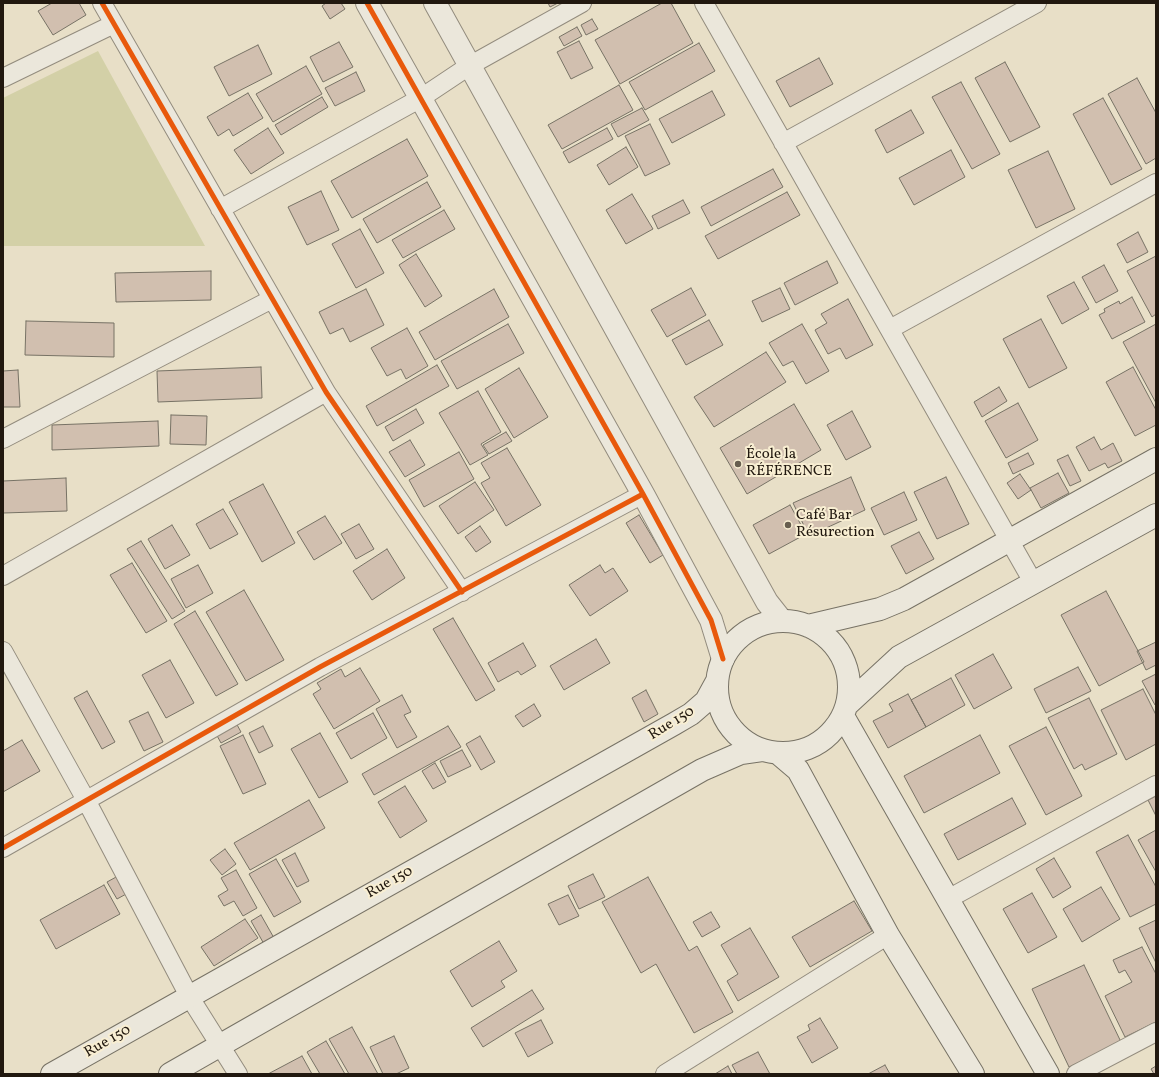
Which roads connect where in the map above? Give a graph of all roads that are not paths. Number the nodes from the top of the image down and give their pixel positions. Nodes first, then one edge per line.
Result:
1 (102, 3) edge
2 (367, 3) edge
3 (435, 3) edge
4 (582, 3) edge
5 (704, 3) edge
6 (1037, 3) edge
7 (114, 24) junction
8 (470, 66) junction
9 (3, 78) edge
10 (421, 98) junction
11 (783, 143) junction
12 (1156, 183) edge
13 (220, 209) junction
14 (272, 299) junction
15 (890, 329) junction
16 (326, 392) junction
17 (3, 439) edge
18 (1156, 459) edge
19 (643, 494) junction
20 (1156, 515) edge
21 (1009, 540) junction
22 (3, 576) edge
23 (1033, 582) junction
24 (462, 592) junction
25 (782, 621) junction
26 (808, 626) junction
27 (3, 651) edge
28 (723, 659) junction
29 (717, 681) junction
30 (845, 710) junction
31 (770, 751) junction
32 (1156, 785) edge
33 (86, 800) junction
34 (3, 848) edge
35 (948, 899) junction
36 (888, 935) junction
37 (189, 996) junction
38 (1156, 1032) edge
39 (220, 1044) junction
40 (52, 1074) edge
41 (170, 1074) edge
42 (238, 1074) edge
43 (665, 1074) edge
44 (973, 1074) edge
45 (1048, 1074) edge
46 (1076, 1074) edge

1 - 7 street
2 - 10 main road
3 - 8 main road
4 - 8 street
5 - 11 street
6 - 11 street
7 - 9 street
7 - 13 street
8 - 10 street
8 - 25 main road
10 - 13 street
10 - 19 main road
11 - 15 street
12 - 15 street
13 - 14 street
14 - 16 street
14 - 17 street
15 - 21 street
16 - 22 street
16 - 24 street
18 - 21 main road
19 - 24 street
19 - 28 main road
20 - 23 main road
21 - 23 street
21 - 26 main road
23 - 30 main road
24 - 33 street
25 - 26 main road
25 - 28 main road
26 - 30 main road
27 - 33 street
28 - 29 main road
29 - 31 main road
29 - 37 main road, Rue 150
30 - 31 main road
30 - 35 main road
31 - 36 main road
31 - 39 main road
32 - 35 street
33 - 34 street
33 - 37 street
35 - 45 main road
36 - 43 street
36 - 44 main road
37 - 39 street
37 - 40 main road, Rue 150
38 - 46 street
39 - 41 main road
39 - 42 street

